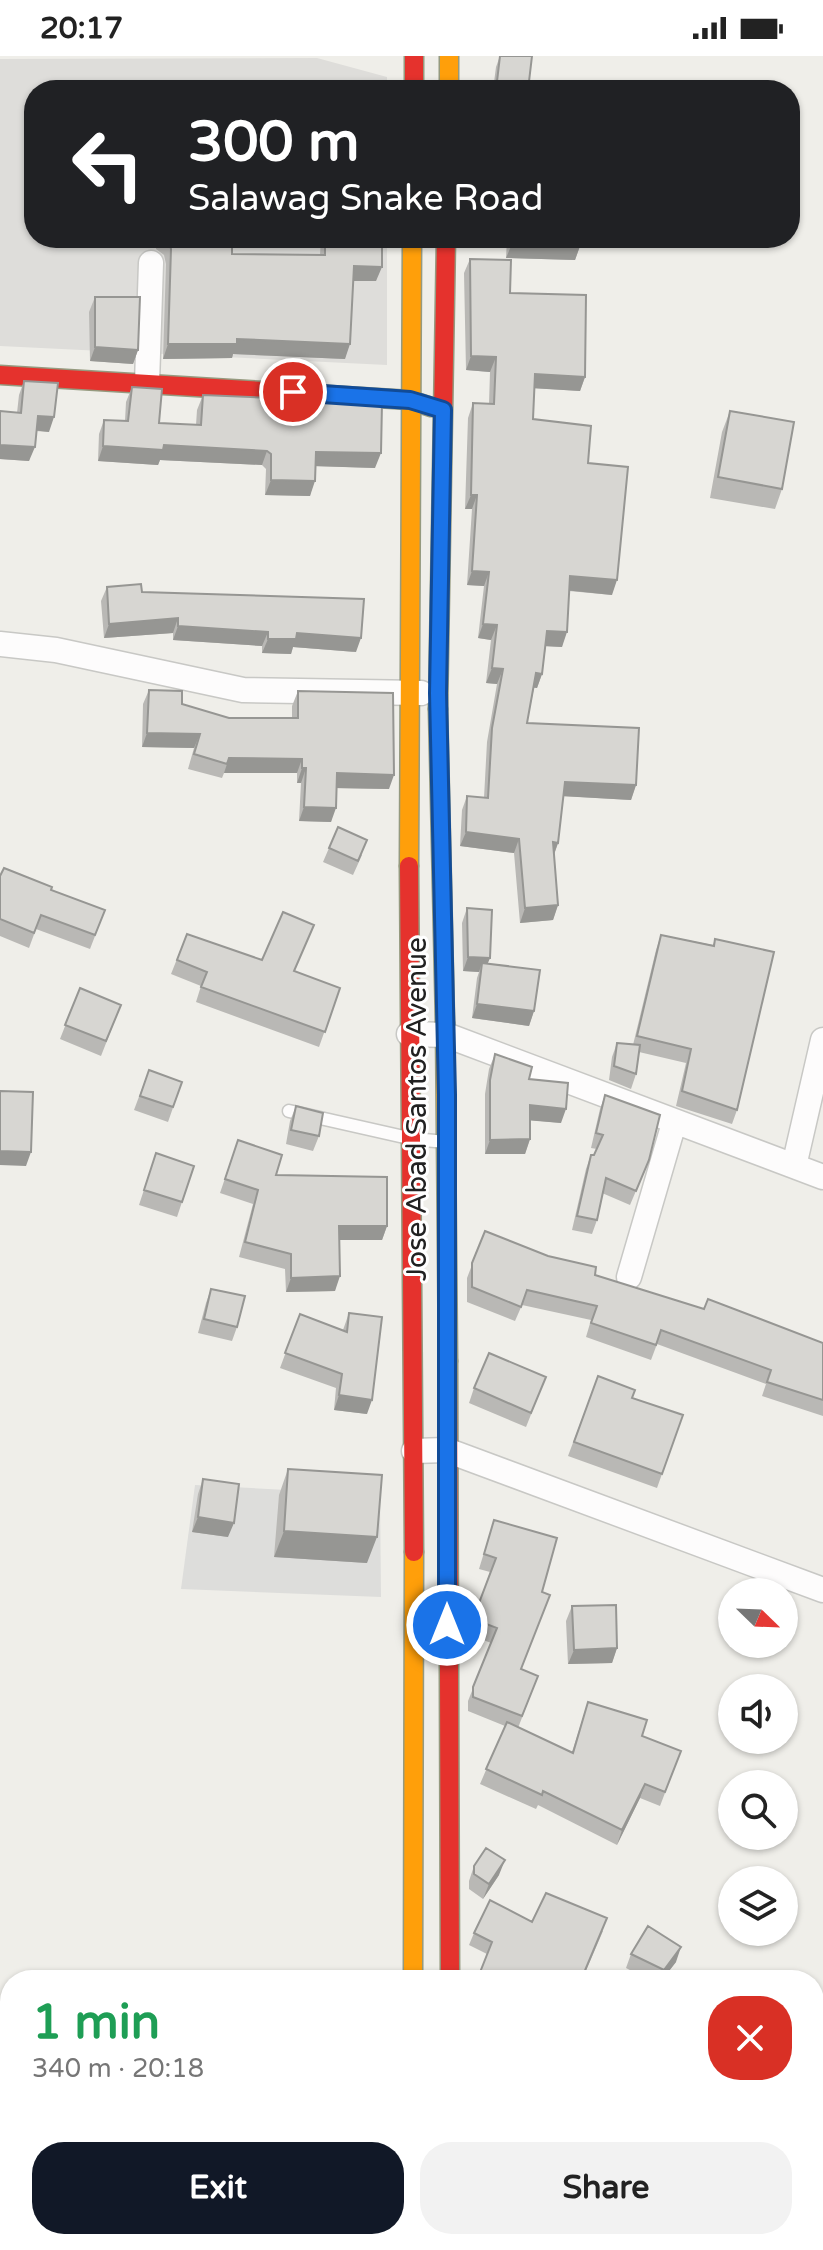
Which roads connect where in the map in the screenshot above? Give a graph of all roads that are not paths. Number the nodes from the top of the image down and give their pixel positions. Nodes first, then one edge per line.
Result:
1 (414, 56) edge
2 (449, 56) edge
3 (414, 80) edge
4 (449, 80) edge
5 (412, 248) edge
6 (446, 248) edge
7 (151, 263) dead end
8 (0, 375) edge
9 (147, 383) junction
10 (410, 400) junction
11 (443, 410) junction
12 (0, 644) edge
13 (407, 693) junction
14 (438, 693) junction
15 (409, 1034) junction
16 (446, 1035) junction
17 (823, 1040) edge
18 (289, 1111) dead end
19 (674, 1123) junction
20 (413, 1139) junction
21 (446, 1142) junction
22 (794, 1166) junction
23 (823, 1177) edge
24 (629, 1277) dead end
25 (446, 1450) junction
26 (414, 1451) junction
27 (823, 1590) edge
28 (413, 1970) edge
29 (450, 1970) edge

1 - 3 main road
2 - 4 main road
5 - 10 main road, Jose Abad Santos Avenue
6 - 11 main road, Jose Abad Santos Avenue
7 - 9 street
8 - 9 main road
9 - 10 main road
10 - 11 main road
10 - 13 main road, Jose Abad Santos Avenue
11 - 14 main road, Jose Abad Santos Avenue
12 - 13 street
13 - 14 street
13 - 15 main road, Jose Abad Santos Avenue
14 - 16 main road, Jose Abad Santos Avenue
15 - 16 street
15 - 20 main road, Jose Abad Santos Avenue
16 - 19 street
16 - 21 main road, Jose Abad Santos Avenue
17 - 22 street
18 - 20 lane
19 - 22 street
19 - 24 street
20 - 21 lane
20 - 26 main road, Jose Abad Santos Avenue
21 - 25 main road, Jose Abad Santos Avenue
22 - 23 street
25 - 26 street
25 - 27 street
25 - 29 main road, Jose Abad Santos Avenue
26 - 28 main road, Jose Abad Santos Avenue

